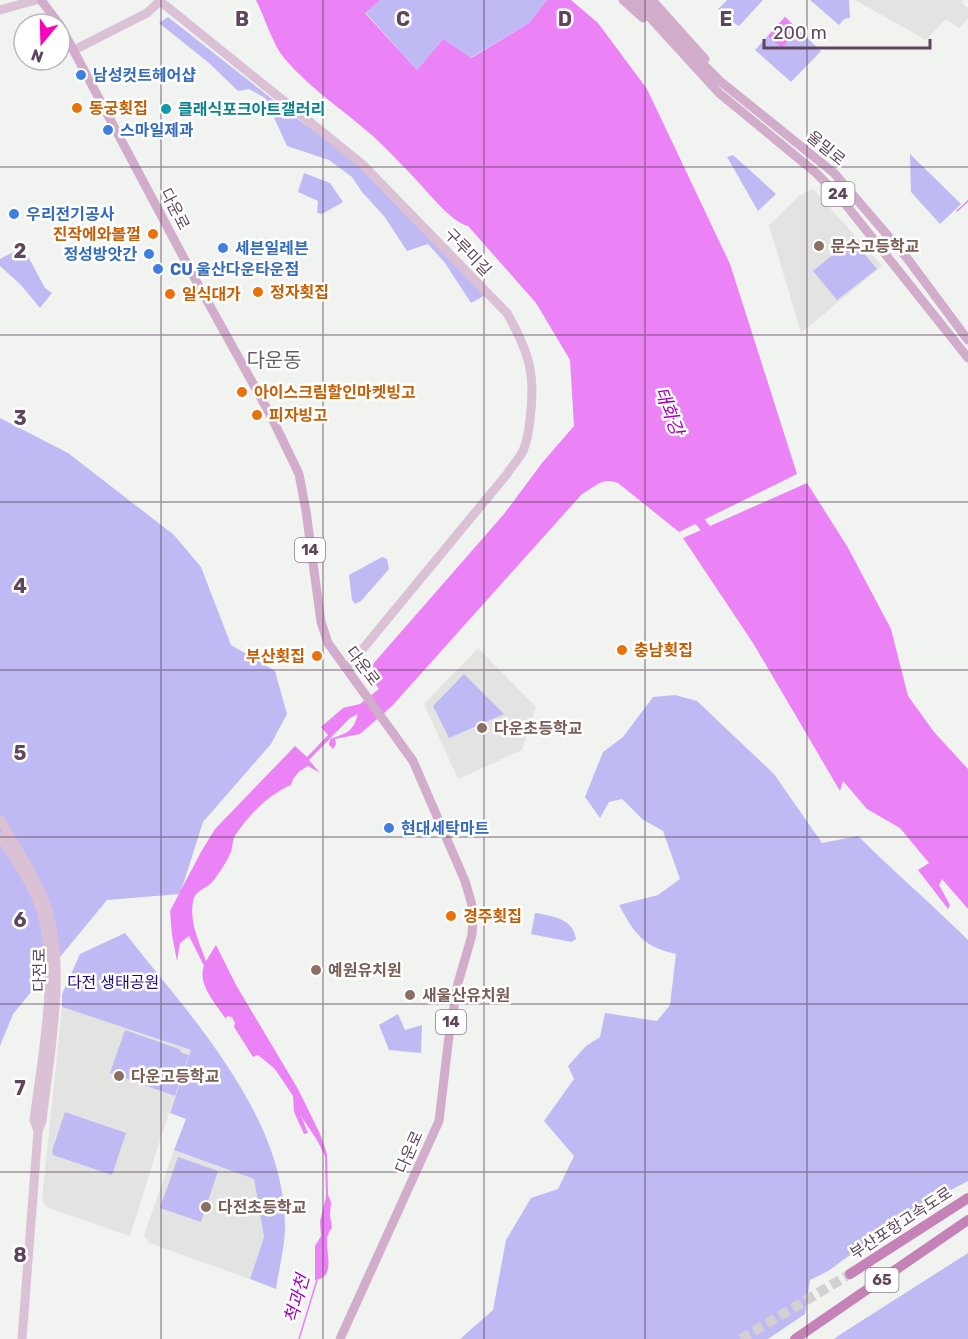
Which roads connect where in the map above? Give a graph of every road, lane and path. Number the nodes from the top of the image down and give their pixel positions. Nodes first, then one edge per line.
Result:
1 (36, 0) edge
2 (623, 0) edge
3 (634, 0) edge
4 (644, 0) edge
5 (652, 0) edge
6 (0, 10) edge
7 (72, 47) edge
8 (74, 50) junction
9 (683, 54) junction
10 (759, 114) junction
11 (968, 340) edge
12 (968, 358) edge
13 (347, 668) junction
14 (0, 819) edge
15 (0, 837) edge
16 (38, 1131) junction
17 (968, 1198) edge
18 (968, 1220) edge
19 (850, 1274) tunnel mouth
20 (22, 1339) edge
21 (340, 1339) edge
22 (795, 1339) edge

1 - 6 street
2 - 9 main road
3 - 9 main road
4 - 10 main road, 울밀로 / 24
5 - 10 main road
7 - 8 main road, 다운로 / 14
8 - 13 main road, 다운로 / 14
8 - 13 street, 구루미길
9 - 12 main road, 울밀로 / 24
10 - 11 main road, 울밀로 / 24
13 - 21 main road, 다운로 / 14
14 - 16 street, 다전로
15 - 16 street, 다전로
16 - 20 street, 다전로
17 - 19 highway, 부산포항고속도로 / 65
18 - 22 highway, 부산포항고속도로 / 65

